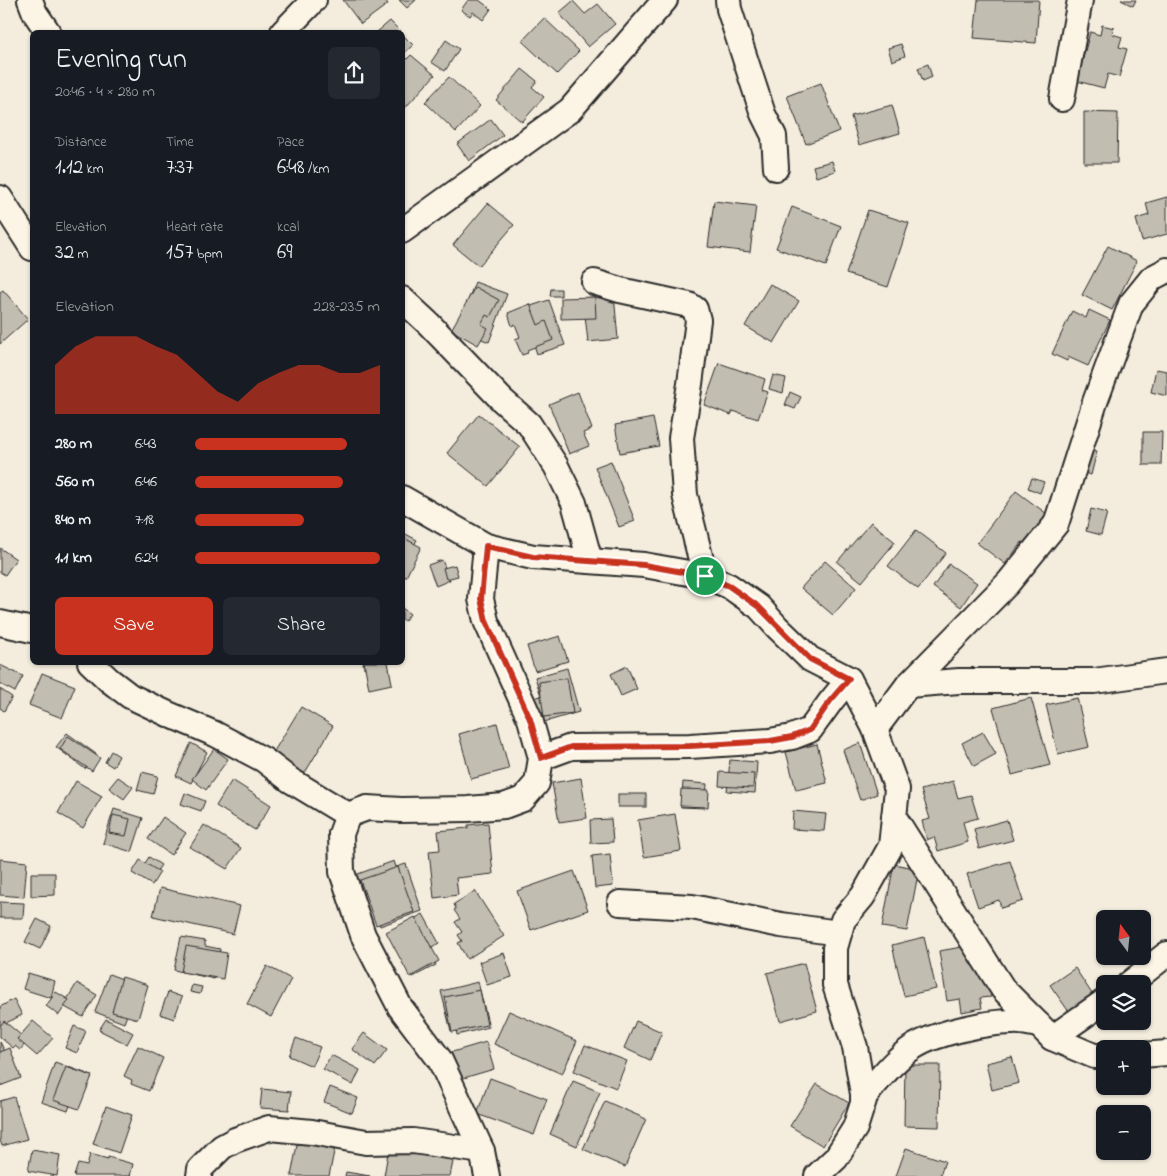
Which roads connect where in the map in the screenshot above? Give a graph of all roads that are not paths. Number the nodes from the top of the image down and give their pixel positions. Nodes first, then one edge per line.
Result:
1 (30, 0) edge
2 (314, 0) edge
3 (665, 0) edge
4 (728, 0) edge
5 (1080, 0) edge
6 (47, 30) edge
7 (285, 30) edge
8 (1062, 99) dead end
9 (776, 168) dead end
10 (0, 198) edge
11 (405, 229) edge
12 (30, 245) edge
13 (1167, 270) edge
14 (594, 282) dead end
15 (405, 302) edge
16 (405, 500) edge
17 (486, 546) junction
18 (590, 562) junction
19 (705, 576) junction
20 (0, 623) edge
21 (30, 630) edge
22 (93, 665) edge
23 (1167, 671) edge
24 (849, 679) junction
25 (908, 685) junction
26 (875, 729) junction
27 (541, 758) junction
28 (348, 815) junction
29 (894, 817) junction
30 (620, 903) dead end
31 (839, 933) junction
32 (1167, 954) edge
33 (1141, 975) edge
34 (1096, 1006) edge
35 (1045, 1032) junction
36 (1167, 1053) edge
37 (1151, 1054) edge
38 (1096, 1056) edge
39 (863, 1098) junction
40 (482, 1151) junction
41 (198, 1176) edge
42 (487, 1176) edge
43 (817, 1176) edge

1 - 6 street
2 - 7 street
3 - 11 street
4 - 9 street
5 - 8 street
10 - 12 street
13 - 25 street
14 - 19 street
15 - 18 street
16 - 17 street
17 - 18 street
17 - 27 street
18 - 19 street
19 - 24 street
20 - 21 street
22 - 28 street
23 - 25 street
24 - 26 street
24 - 27 street
25 - 26 street
26 - 29 street
27 - 28 street
28 - 40 street
29 - 31 street
29 - 35 street
30 - 31 street
31 - 39 street
32 - 33 street
34 - 35 street
35 - 38 street
35 - 39 street
36 - 37 street
39 - 43 street
40 - 41 street
40 - 42 street

